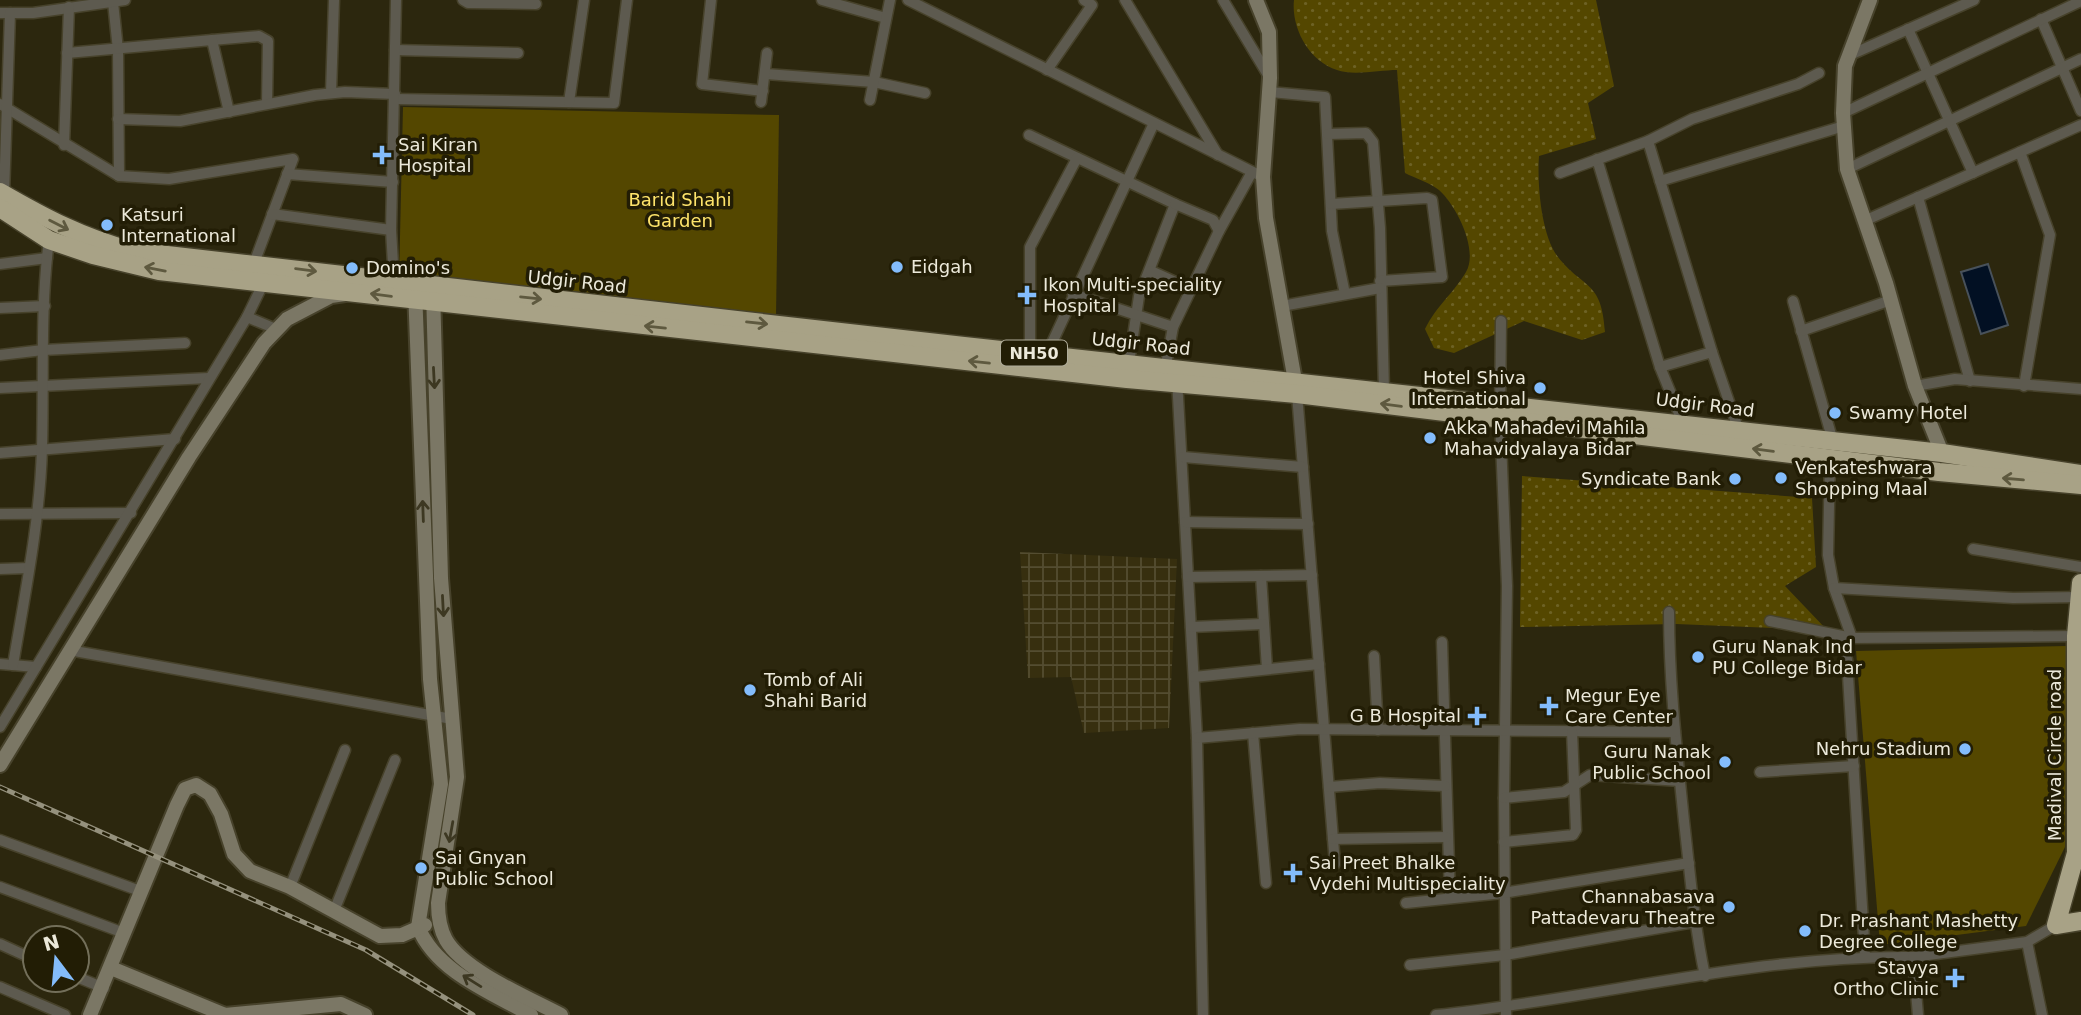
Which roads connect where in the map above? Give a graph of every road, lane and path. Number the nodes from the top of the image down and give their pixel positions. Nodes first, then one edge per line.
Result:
1 (18, 0) edge
2 (125, 0) edge
3 (334, 0) edge
4 (396, 0) edge
5 (463, 0) edge
6 (584, 0) edge
7 (627, 0) edge
8 (710, 0) edge
9 (821, 0) edge
10 (890, 0) edge
11 (908, 0) edge
12 (1125, 0) edge
13 (1223, 0) edge
14 (1256, 0) edge
15 (1870, 0) edge
16 (1974, 0) edge
17 (2081, 1) edge
18 (113, 2) edge
19 (1091, 2) edge
20 (536, 4) dead end
21 (69, 8) junction
22 (9, 13) edge
23 (886, 18) junction
24 (2041, 19) junction
25 (1908, 29) junction
26 (212, 40) junction
27 (118, 50) junction
28 (395, 50) junction
29 (518, 52) dead end
30 (67, 53) junction
31 (767, 53) dead end
32 (1850, 55) junction
33 (2081, 59) edge
34 (2061, 68) junction
35 (1047, 70) junction
36 (1929, 72) junction
37 (1819, 73) dead end
38 (766, 74) junction
39 (874, 82) junction
40 (1270, 85) junction
41 (331, 93) junction
42 (925, 93) dead end
43 (395, 97) junction
44 (870, 100) dead end
45 (569, 102) junction
46 (267, 104) junction
47 (4, 106) edge
48 (2081, 111) edge
49 (229, 112) junction
50 (118, 119) junction
51 (1843, 119) junction
52 (1950, 122) junction
53 (1154, 123) junction
54 (2081, 125) edge
55 (1328, 134) junction
56 (1029, 135) dead end
57 (1648, 141) junction
58 (64, 145) junction
59 (2020, 152) junction
60 (1217, 155) junction
61 (1077, 158) junction
62 (1597, 159) junction
63 (1847, 169) junction
64 (1560, 173) dead end
65 (1973, 173) junction
66 (288, 174) junction
67 (1257, 175) junction
68 (119, 176) junction
69 (1125, 180) junction
70 (1660, 181) junction
71 (393, 182) junction
72 (1918, 197) junction
73 (1, 201) edge
74 (1377, 201) junction
75 (1175, 204) junction
76 (1331, 204) junction
77 (272, 215) junction
78 (1864, 221) junction
79 (391, 230) junction
80 (1219, 231) junction
81 (49, 240) junction
82 (47, 258) junction
83 (0, 264) edge
84 (254, 264) junction
85 (1151, 271) junction
86 (244, 280) junction
87 (394, 281) junction
88 (264, 282) junction
89 (1380, 285) junction
90 (1191, 289) junction
91 (353, 293) junction
92 (424, 293) junction
93 (1073, 293) junction
94 (1345, 295) junction
95 (1891, 300) junction
96 (1793, 301) dead end
97 (45, 306) junction
98 (1282, 306) junction
99 (0, 308) edge
100 (247, 317) junction
101 (1136, 317) junction
102 (1501, 321) dead end
103 (1173, 327) junction
104 (275, 329) junction
105 (1801, 331) junction
106 (186, 343) dead end
107 (43, 350) junction
108 (1712, 352) junction
109 (0, 355) edge
110 (1036, 361) junction
111 (1129, 363) junction
112 (1660, 367) junction
113 (1170, 375) junction
114 (209, 378) junction
115 (1970, 381) junction
116 (42, 385) junction
117 (1915, 386) junction
118 (2024, 386) junction
119 (1295, 387) junction
120 (0, 388) edge
121 (2081, 389) edge
122 (1384, 390) junction
123 (1501, 410) junction
124 (1739, 431) junction
125 (1687, 432) junction
126 (175, 439) junction
127 (42, 449) junction
128 (1833, 452) junction
129 (0, 453) edge
130 (1942, 453) junction
131 (1183, 457) junction
132 (1303, 467) junction
133 (2081, 475) edge
134 (2081, 483) edge
135 (37, 513) junction
136 (131, 513) junction
137 (0, 514) edge
138 (1185, 522) junction
139 (1308, 524) junction
140 (1973, 549) dead end
141 (2081, 567) edge
142 (29, 568) junction
143 (0, 569) edge
144 (1312, 575) junction
145 (1261, 576) junction
146 (1188, 577) junction
147 (1834, 588) junction
148 (2080, 590) edge
149 (1669, 612) dead end
150 (1770, 621) dead end
151 (1264, 624) junction
152 (1191, 627) junction
153 (2076, 636) junction
154 (1852, 638) junction
155 (1442, 642) dead end
156 (69, 650) junction
157 (1374, 656) dead end
158 (1847, 659) dead end
159 (0, 664) edge
160 (1319, 664) junction
161 (13, 665) junction
162 (36, 667) junction
163 (1267, 669) junction
164 (1194, 677) junction
165 (435, 718) junction
166 (453, 719) junction
167 (0, 727) edge
168 (1324, 730) junction
169 (1378, 730) junction
170 (1444, 730) junction
171 (1572, 731) junction
172 (1504, 732) junction
173 (1675, 732) junction
174 (1253, 733) junction
175 (1197, 738) junction
176 (345, 750) dead end
177 (394, 760) dead end
178 (0, 765) edge
179 (1854, 766) junction
180 (1760, 772) dead end
181 (1680, 781) junction
182 (1445, 786) junction
183 (1574, 786) junction
184 (1329, 787) junction
185 (1504, 798) junction
186 (1446, 836) junction
187 (0, 839) edge
188 (1333, 839) junction
189 (1504, 842) junction
190 (1689, 863) junction
191 (1335, 864) dead end
192 (1266, 883) dead end
193 (0, 887) edge
194 (290, 887) junction
195 (140, 891) junction
196 (1503, 893) junction
197 (1450, 897) junction
198 (1406, 903) dead end
199 (334, 911) junction
200 (438, 920) junction
201 (2081, 920) edge
202 (1693, 922) junction
203 (2056, 925) junction
204 (418, 927) junction
205 (124, 933) junction
206 (2027, 942) junction
207 (0, 944) edge
208 (21, 954) edge
209 (1504, 955) junction
210 (1865, 956) junction
211 (1913, 957) junction
212 (1410, 965) dead end
213 (111, 968) junction
214 (1705, 976) junction
215 (91, 983) edge
216 (0, 987) edge
217 (104, 988) junction
218 (1506, 1011) edge
219 (65, 1015) edge
220 (90, 1015) edge
221 (365, 1015) edge
222 (531, 1015) edge
223 (561, 1015) edge
224 (1203, 1015) edge
225 (1436, 1015) edge
226 (1918, 1015) edge
227 (2042, 1015) edge

1 - 22 street
2 - 18 street
3 - 41 street
4 - 28 street
5 - 20 street
6 - 45 street
7 - 45 street
8 - 38 street
9 - 23 street
10 - 23 street
11 - 35 street
12 - 60 street
13 - 40 street
14 - 40 street
15 - 32 street
16 - 25 street
17 - 24 street
18 - 21 street
18 - 27 street
19 - 35 street
21 - 22 street
21 - 30 street
22 - 47 street
23 - 39 street
24 - 34 street
24 - 36 street
25 - 32 street
25 - 36 street
26 - 27 street
26 - 46 street
26 - 49 street
27 - 30 street
27 - 50 street
28 - 29 street
28 - 43 street
30 - 58 street
31 - 38 street
32 - 51 street
33 - 34 street
34 - 48 street
34 - 52 street
35 - 53 street
36 - 51 street
36 - 52 street
37 - 57 street
38 - 39 street
39 - 42 street
39 - 44 street
40 - 55 street
40 - 67 street
41 - 43 street
41 - 46 street
43 - 45 street
43 - 71 street
46 - 49 street
47 - 58 street
47 - 73 street
49 - 50 street
50 - 68 street
51 - 63 street
51 - 70 street
52 - 63 street
52 - 65 street
53 - 60 street
53 - 69 street
54 - 59 street
55 - 74 street
55 - 76 street
56 - 61 street
57 - 62 street
57 - 70 street
58 - 68 street
59 - 65 street
59 - 118 street
60 - 67 street
61 - 69 street
61 - 110 street
62 - 64 street
62 - 112 street
63 - 78 street
65 - 72 street
66 - 68 street
66 - 71 street
66 - 77 street
67 - 80 street
67 - 98 street
69 - 75 street
69 - 93 street
70 - 108 street
71 - 79 street
72 - 78 street
72 - 115 street
73 - 81 highway, Udgir Road / NH50
73 -> 84 highway, Udgir Road / NH50
74 - 76 street
74 - 89 street
74 - 89 street
75 - 80 street
75 - 85 street
76 - 94 street
77 - 79 street
77 - 84 street
78 - 95 street
79 - 87 street
80 - 90 street
81 - 82 street
86 -> 81 highway, Udgir Road / NH50
82 - 83 street
82 - 97 street
84 - 86 street
84 -> 87 highway, Udgir Road / NH50
85 - 90 street
85 - 101 street
86 - 88 highway, Udgir Road / NH50
87 - 92 highway, Udgir Road / NH50
88 - 91 highway, Udgir Road / NH50
88 - 100 street
89 - 94 street
89 - 122 street
90 - 103 street
92 -> 91 highway, Udgir Road / NH50
91 - 104 street
92 - 110 highway, Udgir Road / NH50
165 -> 92 street
92 -> 166 street
93 - 101 street
93 - 110 street
94 - 98 street
95 - 105 street
95 - 117 street
96 - 105 street
97 - 99 street
97 - 107 street
98 - 119 street
100 - 104 street
100 - 114 street
101 - 103 street
101 - 111 street
102 - 123 street
103 - 113 street
104 - 156 street
105 - 128 street
106 - 107 street
107 - 109 street
107 - 116 street
108 - 112 street
108 - 124 street
110 - 111 highway, Udgir Road / NH50
110 - 113 highway, Udgir Road / NH50
111 - 113 highway, Udgir Road / NH50
112 - 125 street
113 - 119 highway, Udgir Road / NH50
113 - 131 street
114 - 116 street
114 - 126 street
115 - 117 street
115 - 118 street
116 - 120 street
116 - 127 street
117 - 130 street
118 - 121 street
119 - 122 highway, Udgir Road / NH50
123 -> 119 highway, Udgir Road / NH50
119 - 132 street
122 - 123 highway, Udgir Road / NH50
123 - 125 highway, Udgir Road / NH50
123 - 172 street
124 - 125 highway, Udgir Road / NH50
124 - 128 highway, Udgir Road / NH50
128 -> 125 highway, Udgir Road / NH50
126 - 127 street
126 - 136 street
127 - 129 street
127 - 135 street
128 - 130 highway, Udgir Road / NH50
134 -> 128 highway, Udgir Road / NH50
128 - 147 street
130 - 133 highway, Udgir Road / NH50
131 - 132 street
131 - 138 street
132 - 139 street
133 - 134 highway, NH50
135 - 136 street
135 - 137 street
135 - 142 street
136 - 162 street
138 - 139 street
138 - 146 street
139 - 144 street
140 - 141 street
142 - 143 street
142 - 161 street
144 - 145 street
144 - 160 street
145 - 146 street
145 - 151 street
146 - 152 street
147 - 148 street
147 - 154 street
148 - 153 highway, Madival Circle road
149 - 173 street
150 - 154 street
151 - 152 street
151 - 163 street
152 - 164 street
153 - 154 street
153 - 203 highway, Madival Circle road
155 - 170 street
156 - 165 street
156 - 178 street
157 - 169 street
158 - 179 street
159 - 161 street
160 - 163 street
160 - 168 street
161 - 162 street
162 - 167 street
163 - 164 street
164 - 175 street
165 - 166 street
165 - 204 street
166 -> 200 street
168 - 169 street
168 - 174 street
168 - 184 street
169 - 170 street
170 - 172 street
170 - 182 street
171 - 172 street
171 - 173 street
171 - 183 street
172 - 185 street
173 - 181 street
174 - 175 street
174 - 192 street
175 - 224 street
176 - 194 street
177 - 199 street
179 - 180 street
179 - 210 street
181 - 183 street
181 - 190 street
182 - 184 street
182 - 186 street
183 - 185 street
183 - 189 street
184 - 188 street
185 - 189 street
186 - 188 street
186 - 197 street
187 - 195 street
188 - 191 street
189 - 196 street
190 - 196 street
190 - 202 street
193 - 205 street
194 - 195 street
194 - 199 street
195 - 205 street
196 - 197 street
196 - 209 street
197 - 198 street
199 - 204 street
200 - 204 street
200 - 223 street
201 - 203 highway
202 - 209 street
202 - 214 street
203 - 206 street
222 -> 204 street
205 - 213 street
206 - 211 street
206 - 227 street
207 - 208 street
209 - 212 street
209 - 218 street
210 - 211 street
210 - 214 street
211 - 226 street
213 - 217 street
213 - 221 street
214 - 218 street
215 - 217 street
216 - 219 street
217 - 220 street
218 - 225 street

